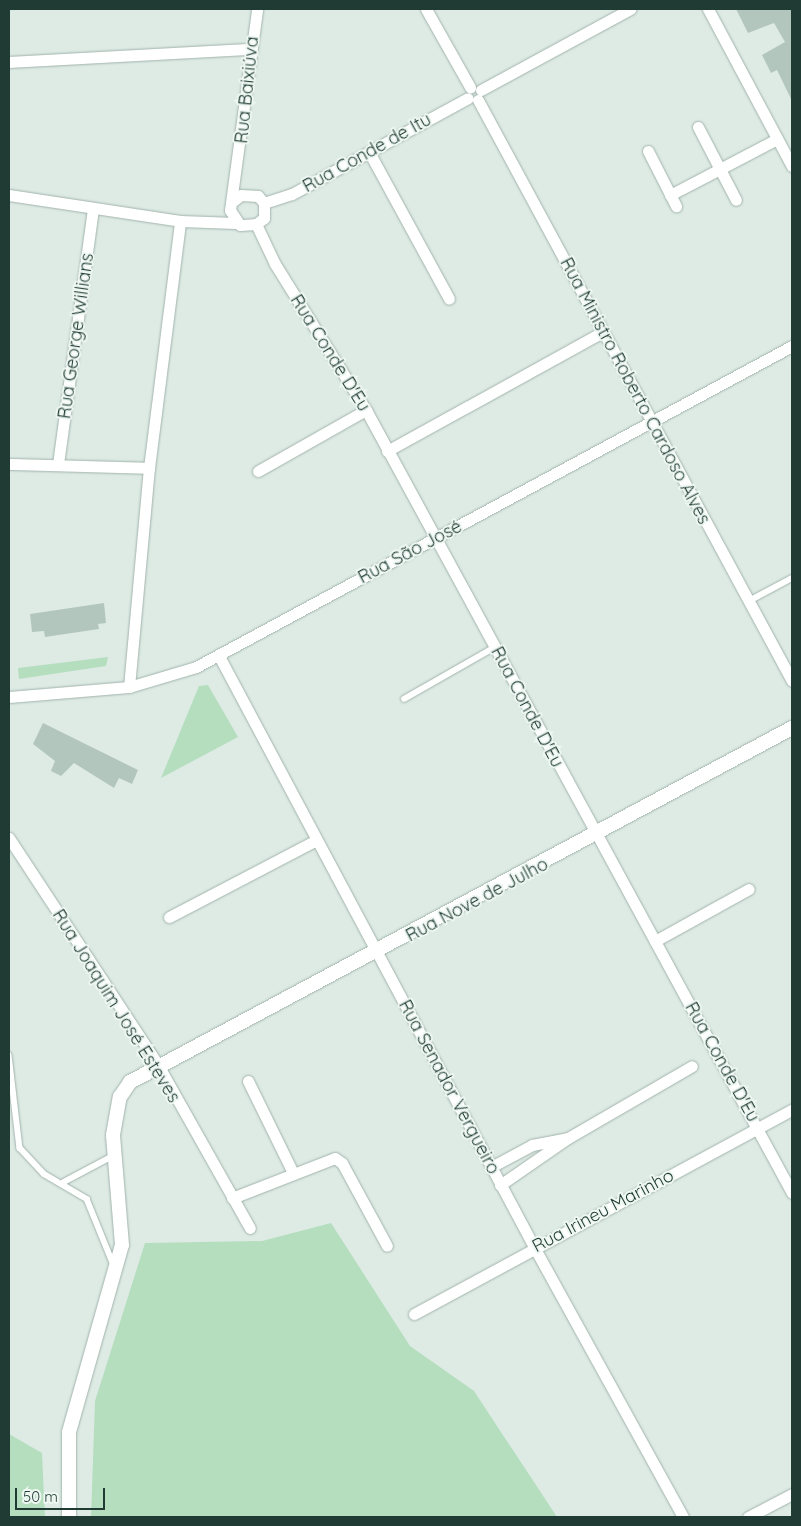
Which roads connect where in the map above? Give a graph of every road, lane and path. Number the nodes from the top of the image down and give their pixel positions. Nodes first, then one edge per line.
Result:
1 (257, 9) edge
2 (426, 9) edge
3 (630, 9) edge
4 (708, 9) edge
5 (252, 49) junction
6 (9, 62) edge
7 (475, 93) junction
8 (698, 127) dead end
9 (778, 139) junction
10 (648, 151) dead end
11 (369, 152) junction
12 (792, 166) edge
13 (720, 169) junction
14 (239, 172) junction
15 (9, 195) edge
16 (252, 195) junction
17 (736, 200) dead end
18 (264, 203) junction
19 (232, 204) junction
20 (93, 208) junction
21 (208, 219) junction
22 (180, 221) junction
23 (236, 223) junction
24 (256, 224) junction
25 (449, 299) dead end
26 (602, 332) junction
27 (792, 346) edge
28 (366, 410) junction
29 (650, 422) junction
30 (387, 451) junction
31 (9, 464) edge
32 (58, 464) junction
33 (149, 468) junction
34 (258, 471) dead end
35 (436, 538) junction
36 (792, 578) edge
37 (749, 601) junction
38 (495, 647) junction
39 (219, 656) junction
40 (792, 681) edge
41 (129, 686) junction
42 (9, 696) edge
43 (404, 699) dead end
44 (792, 728) edge
45 (596, 836) junction
46 (9, 838) edge
47 (316, 840) junction
48 (749, 889) dead end
49 (169, 916) dead end
50 (655, 941) junction
51 (378, 952) junction
52 (9, 1055) edge
53 (158, 1065) junction
54 (692, 1066) dead end
55 (248, 1081) dead end
56 (792, 1110) edge
57 (758, 1129) junction
58 (568, 1138) junction
59 (113, 1156) junction
60 (491, 1167) junction
61 (293, 1173) junction
62 (64, 1182) junction
63 (500, 1185) junction
64 (792, 1193) edge
65 (232, 1198) junction
66 (250, 1228) dead end
67 (387, 1246) dead end
68 (534, 1248) junction
69 (117, 1275) junction
70 (414, 1314) dead end
71 (792, 1494) edge
72 (69, 1517) edge
73 (683, 1517) edge
74 (748, 1517) edge

1 - 5 street, Rua Baixiúva
2 - 7 street, Rua Ministro Roberto Cardoso Alves
3 - 7 street, Rua Conde de Itu
4 - 9 street
5 - 6 street
5 - 14 street, Rua Baixiúva
7 - 11 street, Rua Conde de Itu
7 - 26 street, Rua Ministro Roberto Cardoso Alves
8 - 13 street
9 - 12 street
9 - 13 street
10 - 13 street
11 - 18 street, Rua Conde de Itu
11 - 25 street
13 - 17 street
14 - 16 street
14 - 19 street
15 - 20 street
16 - 18 street
16 - 19 street
18 - 24 street
19 - 21 street
19 - 23 street
20 - 22 street
20 - 32 street, Rua George Willians
21 - 22 street
21 - 23 street
22 - 33 street
23 - 24 street
24 - 28 street, Rua Conde D'Eu
26 - 29 street, Rua Ministro Roberto Cardoso Alves
26 - 30 street
27 - 29 street, Rua São José
28 - 30 street, Rua Conde D'Eu
28 - 34 street
29 - 35 street, Rua São José
29 - 37 street, Rua Ministro Roberto Cardoso Alves
30 - 35 street, Rua Conde D'Eu
31 - 32 street
32 - 33 street
33 - 41 street
35 - 38 street, Rua Conde D'Eu
35 - 39 street, Rua São José
36 - 37 lane
37 - 40 street, Rua Ministro Roberto Cardoso Alves
38 - 43 lane
38 - 45 street, Rua Conde D'Eu
39 - 41 street, Rua São José
39 - 47 street, Rua Senador Vergueiro
41 - 42 street, Rua São José
44 - 45 street, Rua Nove de Julho
45 - 50 street, Rua Conde D'Eu
45 - 51 street, Rua Nove de Julho
46 - 53 street, Rua Joaquim José Esteves
47 - 49 street
47 - 51 street, Rua Senador Vergueiro
48 - 50 street
50 - 57 street, Rua Conde D'Eu
51 - 53 street, Rua Nove de Julho
51 - 60 street, Rua Senador Vergueiro
52 - 62 lane
53 - 59 street, Rua Nove de Julho
53 - 65 street, Rua Joaquim José Esteves
54 - 58 street
55 - 61 street
56 - 57 street, Rua Irineu Marinho
57 - 64 street, Rua Conde D'Eu
57 - 68 street, Rua Irineu Marinho
58 - 60 street
58 - 63 street
59 - 62 lane
59 - 69 street, Rua Nove de Julho
60 - 63 street, Rua Senador Vergueiro
61 - 65 street
61 - 67 street
62 - 69 lane
63 - 68 street, Rua Senador Vergueiro
65 - 66 street, Rua Joaquim José Esteves
68 - 70 street, Rua Irineu Marinho
68 - 73 street, Rua Senador Vergueiro
69 - 72 street, Rua Nove de Julho
71 - 74 street

